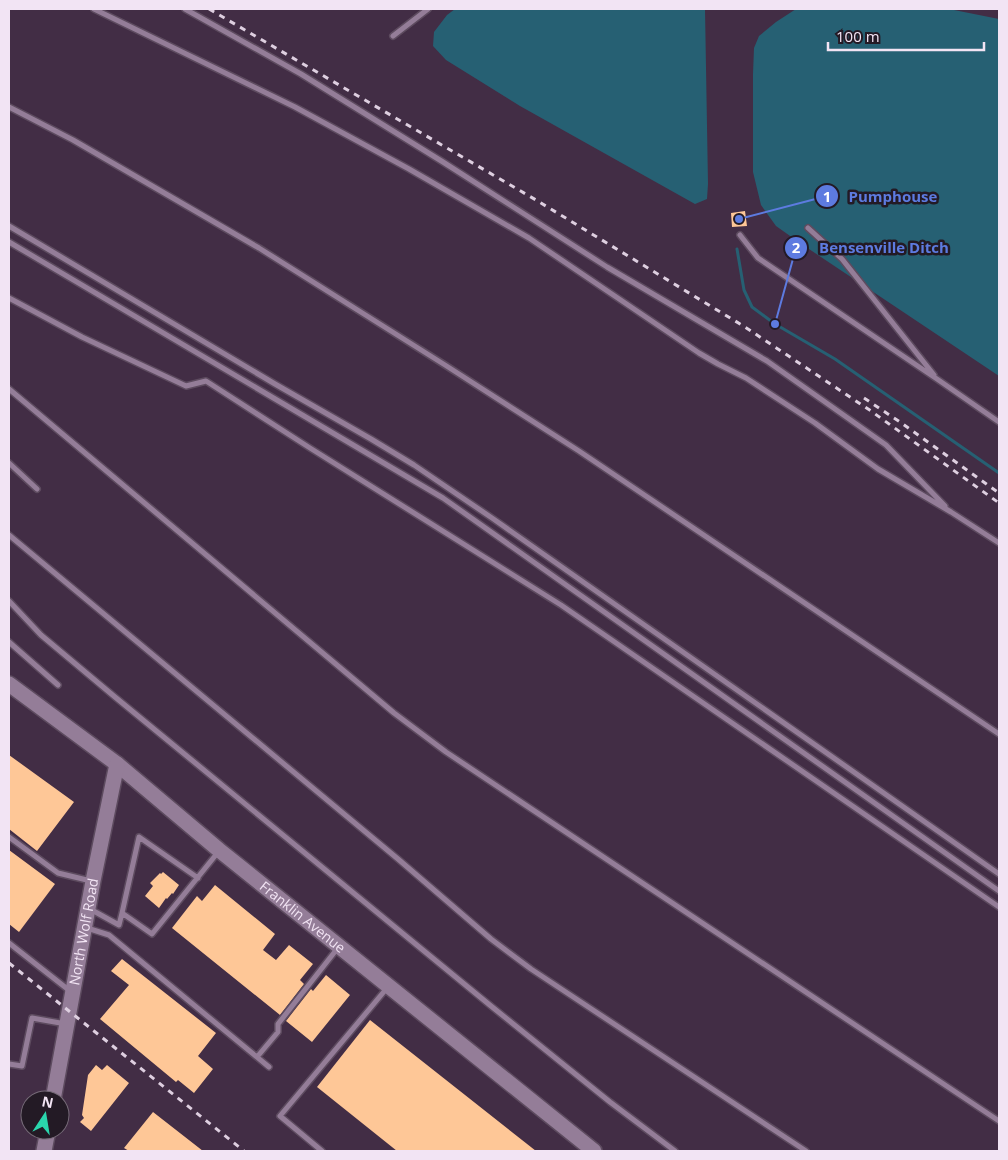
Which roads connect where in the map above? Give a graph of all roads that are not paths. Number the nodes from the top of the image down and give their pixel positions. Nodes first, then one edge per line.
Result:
1 (94, 9) edge
2 (185, 9) edge
3 (428, 9) edge
4 (393, 36) dead end
5 (9, 107) edge
6 (9, 226) edge
7 (808, 228) dead end
8 (740, 235) dead end
9 (9, 242) edge
10 (9, 298) edge
11 (937, 379) junction
12 (9, 389) edge
13 (999, 422) edge
14 (9, 463) edge
15 (37, 489) dead end
16 (951, 512) junction
17 (9, 535) edge
18 (999, 543) edge
19 (9, 601) edge
20 (9, 642) edge
21 (9, 684) edge
22 (58, 685) dead end
23 (999, 734) edge
24 (116, 764) junction
25 (9, 837) edge
26 (219, 850) junction
27 (999, 874) edge
28 (198, 878) junction
29 (93, 881) junction
30 (999, 891) edge
31 (999, 907) edge
32 (88, 908) junction
33 (122, 913) junction
34 (84, 927) junction
35 (9, 943) edge
36 (339, 946) junction
37 (389, 986) junction
38 (72, 993) junction
39 (66, 1024) junction
40 (257, 1057) junction
41 (9, 1064) edge
42 (270, 1067) dead end
43 (55, 1090) edge
44 (999, 1121) edge
45 (322, 1151) edge
46 (594, 1151) edge
47 (675, 1151) edge
48 (806, 1151) edge

1 - 16 lane
2 - 16 lane
3 - 4 lane
5 - 23 lane
6 - 27 lane
7 - 11 lane
8 - 11 lane
9 - 30 lane
10 - 31 lane
11 - 13 lane
12 - 44 lane
14 - 15 lane
16 - 18 lane
17 - 48 lane
19 - 47 lane
20 - 22 lane
21 - 24 main road, Franklin Avenue
24 - 26 main road, Franklin Avenue
24 - 29 main road, North Wolf Road
25 - 29 lane
26 - 28 lane
26 - 36 main road, Franklin Avenue
28 - 33 lane
28 - 33 lane
29 - 32 main road, North Wolf Road
32 - 33 lane
32 - 34 main road, North Wolf Road
34 - 38 main road, North Wolf Road
34 - 40 lane
35 - 38 lane
36 - 37 main road, Franklin Avenue
36 - 40 lane
37 - 45 lane
37 - 46 main road, Franklin Avenue
38 - 39 main road, North Wolf Road
39 - 41 lane
39 - 43 main road, North Wolf Road
40 - 42 lane

